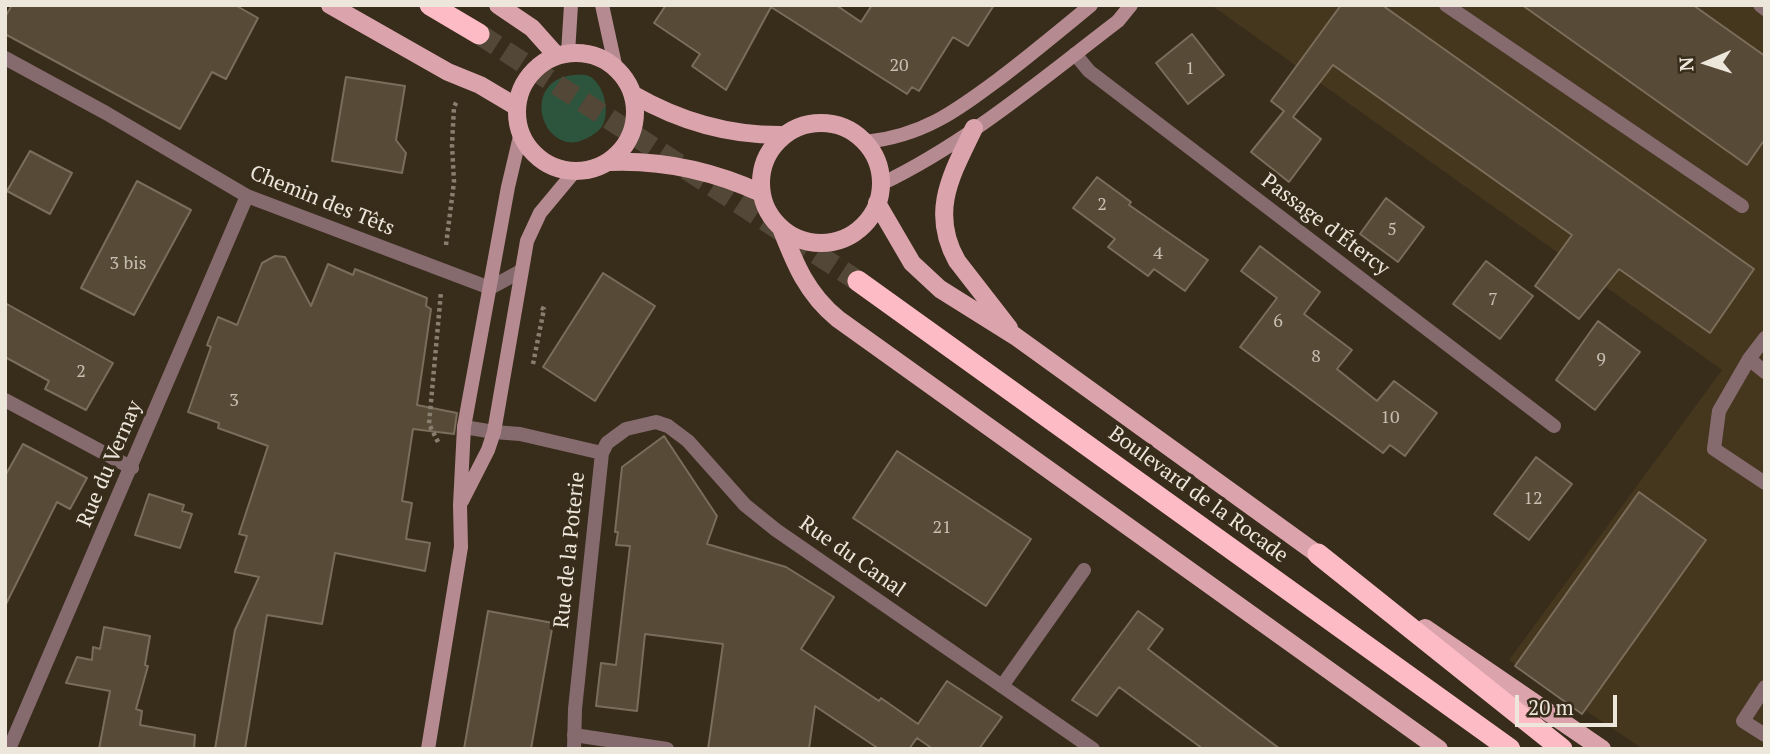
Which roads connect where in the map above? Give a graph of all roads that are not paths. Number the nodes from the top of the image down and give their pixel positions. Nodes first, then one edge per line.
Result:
1 (330, 5) edge
2 (430, 5) edge
3 (498, 5) edge
4 (572, 5) edge
5 (602, 5) edge
6 (1091, 5) edge
7 (1131, 5) edge
8 (1446, 5) edge
9 (1760, 5) edge
10 (1765, 9) edge
11 (479, 34) tunnel mouth
12 (1075, 54) junction
13 (563, 55) junction
14 (5, 58) edge
15 (617, 69) junction
16 (634, 95) junction
17 (517, 107) junction
18 (974, 128) junction
19 (521, 132) junction
20 (785, 135) junction
21 (865, 142) junction
22 (610, 162) junction
23 (575, 172) junction
24 (881, 184) junction
25 (761, 193) junction
26 (247, 196) junction
27 (877, 203) junction
28 (1742, 206) dead end
29 (781, 228) junction
30 (521, 271) junction
31 (858, 281) tunnel mouth
32 (490, 288) junction
33 (1015, 336) junction
34 (1765, 338) edge
35 (1749, 359) junction
36 (1765, 372) edge
37 (5, 400) edge
38 (1554, 426) dead end
39 (464, 427) junction
40 (494, 432) junction
41 (602, 453) junction
42 (132, 467) junction
43 (1765, 483) edge
44 (460, 505) junction
45 (1318, 554) junction
46 (1084, 570) dead end
47 (1002, 686) junction
48 (1765, 687) edge
49 (1765, 735) edge
50 (574, 742) edge
51 (8, 745) edge
52 (428, 749) edge
53 (667, 749) edge
54 (1093, 749) edge
55 (1439, 749) edge
56 (1510, 749) edge
57 (1562, 749) edge
58 (1602, 749) edge

1 - 17 main road
2 - 11 highway
3 - 13 main road
4 - 13 main road
5 - 15 main road
6 - 21 main road
7 - 12 main road
8 - 28 street
9 - 10 street
12 - 18 main road
12 - 38 street, Passage d'Étercy
13 - 15 main road
13 - 17 main road
14 - 26 street, Chemin des Têts
15 - 16 main road
16 - 20 main road
16 - 22 main road
17 - 19 main road
18 - 24 main road
18 - 33 main road
19 - 23 main road
19 - 32 main road
20 - 21 main road
20 - 25 main road
21 - 24 main road
22 - 23 main road
22 - 25 main road
23 - 30 main road
24 - 27 main road
25 - 29 main road
26 - 32 street, Chemin des Têts
26 - 42 street, Rue du Vernay
27 - 29 main road
27 - 33 main road, Boulevard de la Rocade
29 - 55 main road
30 - 32 street
30 - 40 main road
31 - 56 highway, Boulevard de la Rocade
32 - 39 main road
33 - 45 main road, Boulevard de la Rocade
34 - 35 street
35 - 36 street
35 - 43 street
37 - 42 street
39 - 40 street, Rue de la Poterie
39 - 44 main road
40 - 41 street, Rue de la Poterie
40 - 44 main road
41 - 47 street, Rue du Canal
41 - 50 street, Rue de la Poterie
42 - 51 street, Rue du Vernay
44 - 52 main road
45 - 57 highway
45 - 58 main road, Boulevard de la Rocade
46 - 47 street
47 - 54 street, Rue du Canal
48 - 49 street
50 - 53 street

